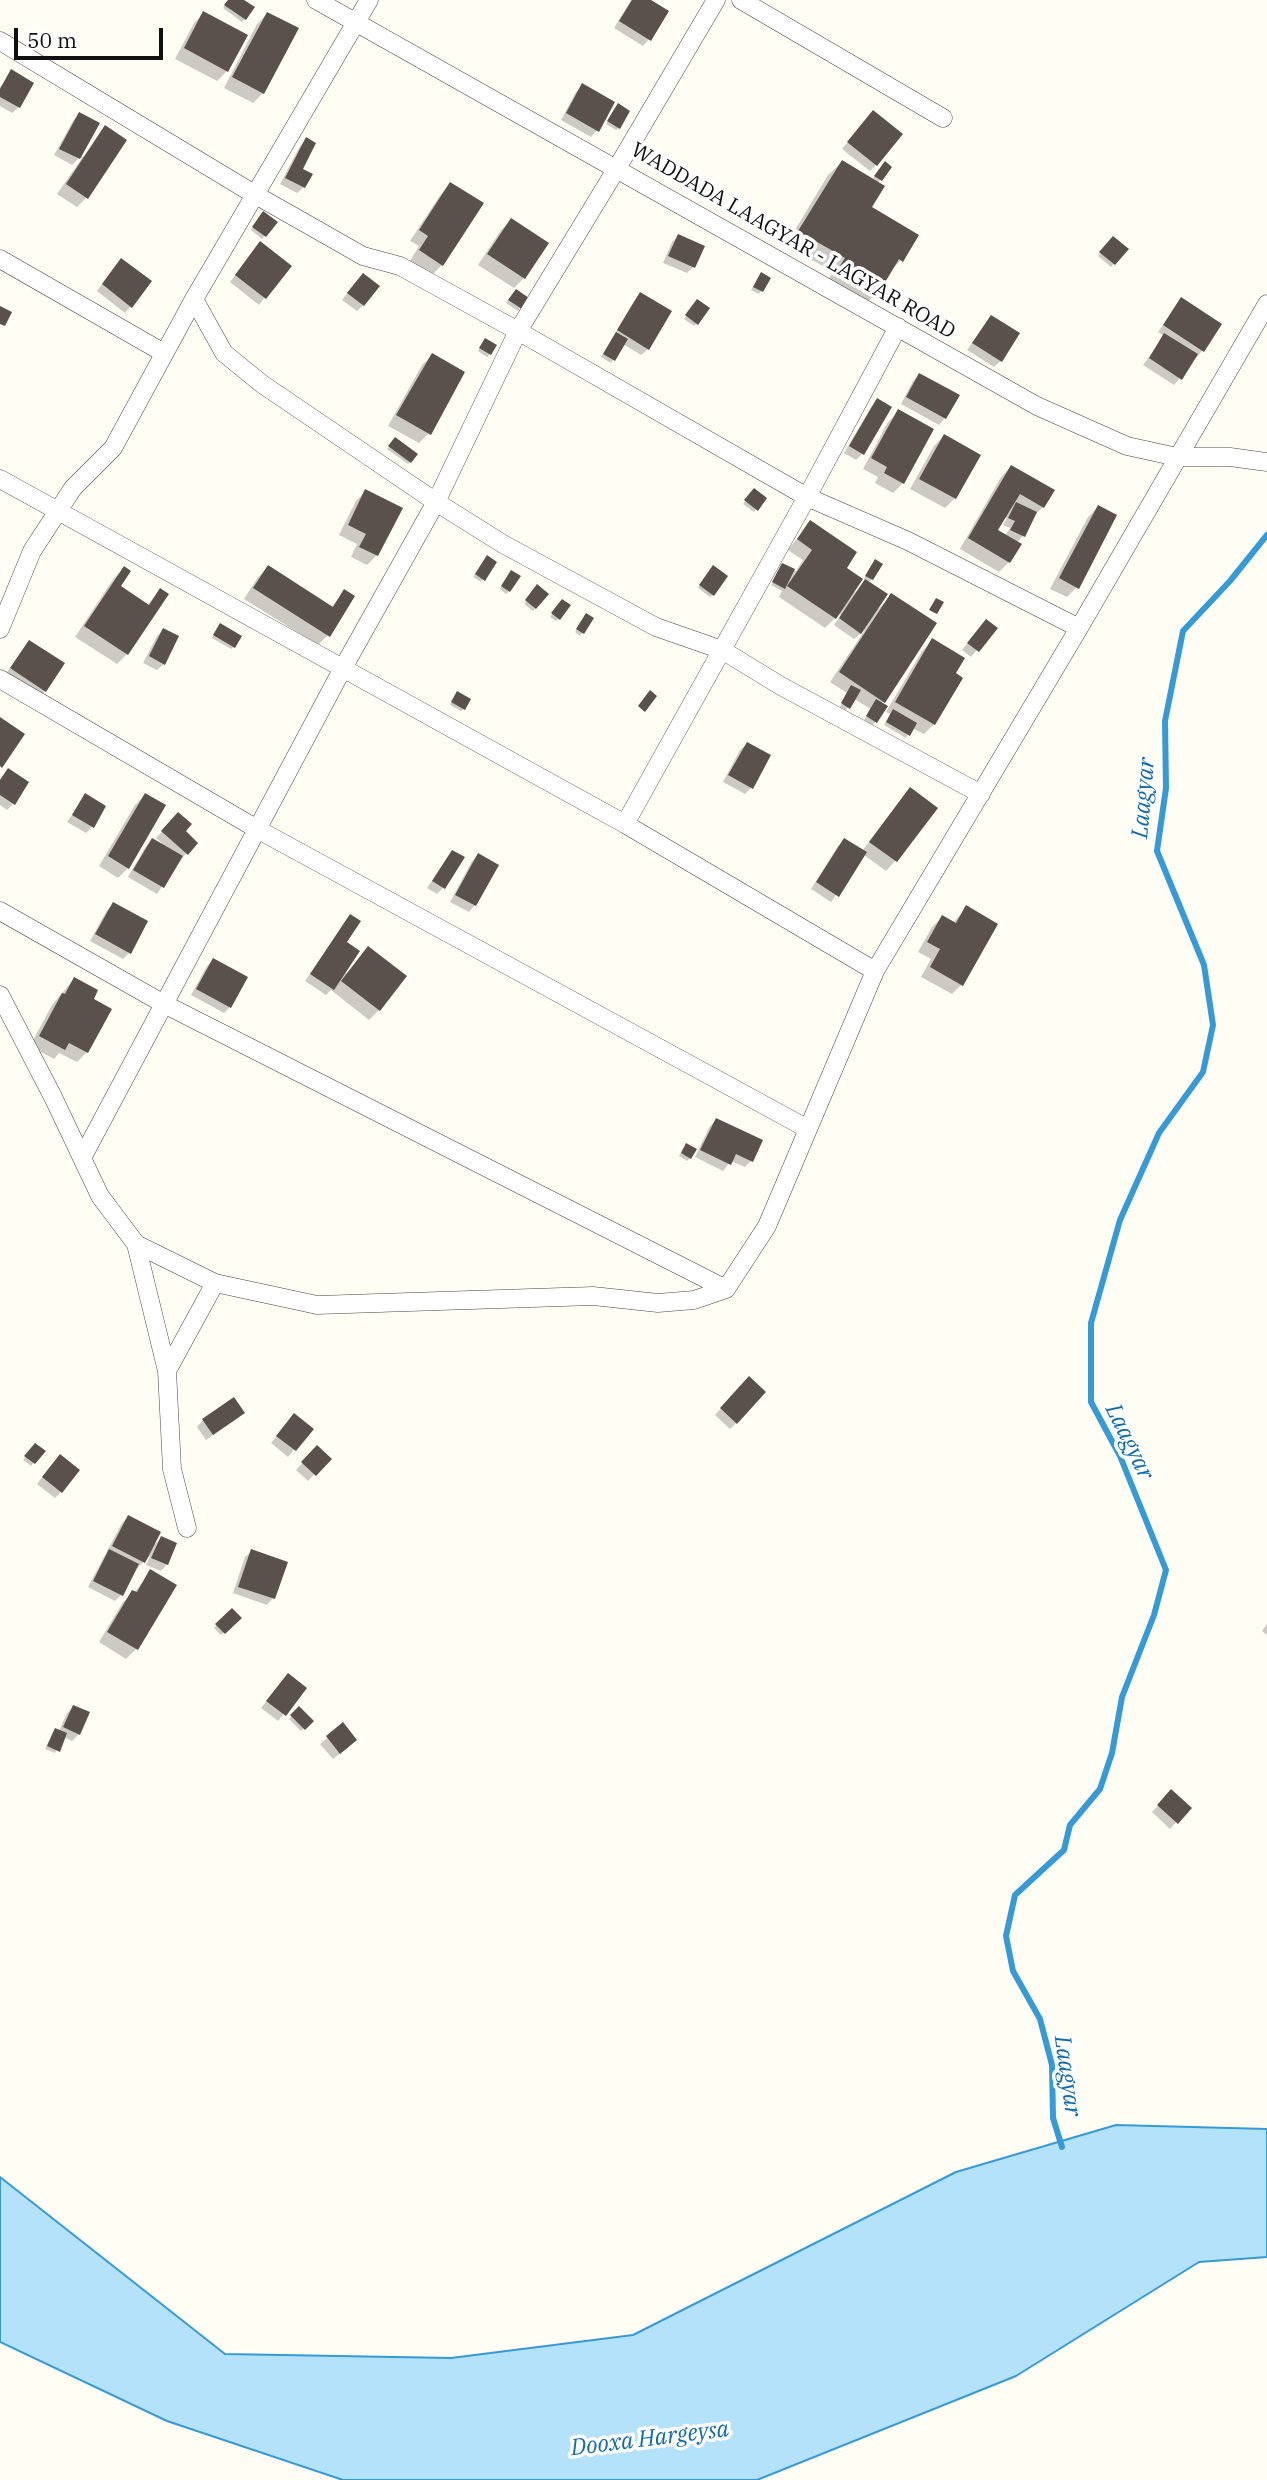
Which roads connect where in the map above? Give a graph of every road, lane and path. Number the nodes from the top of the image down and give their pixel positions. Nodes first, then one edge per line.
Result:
1 (316, 0) edge
2 (369, 0) edge
3 (716, 0) edge
4 (741, 0) edge
5 (357, 22) junction
6 (0, 41) edge
7 (943, 118) dead end
8 (617, 168) junction
9 (254, 194) junction
10 (0, 259) edge
11 (194, 299) junction
12 (1267, 304) edge
13 (898, 327) junction
14 (518, 331) junction
15 (164, 353) junction
16 (1177, 457) junction
17 (1267, 462) edge
18 (0, 479) edge
19 (807, 497) junction
20 (436, 502) junction
21 (58, 510) junction
22 (5, 603) edge
23 (1079, 628) junction
24 (0, 629) edge
25 (722, 650) junction
26 (343, 668) junction
27 (0, 679) edge
28 (981, 794) junction
29 (625, 824) junction
30 (257, 829) junction
31 (0, 911) edge
32 (874, 971) junction
33 (0, 995) edge
34 (164, 1004) junction
35 (808, 1129) junction
36 (82, 1158) junction
37 (136, 1244) junction
38 (215, 1283) junction
39 (726, 1289) junction
40 (167, 1371) junction
41 (187, 1528) dead end

1 - 5 street, WADDADA LAAGYAR - LAGYAR ROAD
2 - 5 street
3 - 8 street
4 - 7 street
5 - 8 street, WADDADA LAAGYAR - LAGYAR ROAD
5 - 9 street
6 - 9 street
8 - 13 street, WADDADA LAAGYAR - LAGYAR ROAD
8 - 14 street
9 - 11 street
9 - 14 street
10 - 15 street
11 - 15 street
11 - 20 street
12 - 16 street
13 - 16 street, WADDADA LAAGYAR - LAGYAR ROAD
13 - 19 street
14 - 19 street
14 - 20 street
15 - 21 street
16 - 17 street, WADDADA LAAGYAR - LAGYAR ROAD
16 - 23 street
18 - 21 street
19 - 23 street
19 - 25 street
20 - 25 street
20 - 26 street
21 - 22 street
21 - 26 street
22 - 24 street
23 - 28 street
25 - 28 street
25 - 29 street
26 - 29 street
26 - 30 street
27 - 30 street
28 - 32 street
29 - 32 street
30 - 34 street
30 - 35 street
31 - 34 street
32 - 35 street
33 - 36 street
34 - 36 street
34 - 39 street
35 - 39 street
36 - 37 street
37 - 38 street
37 - 40 street
38 - 39 street
38 - 40 street
40 - 41 street

